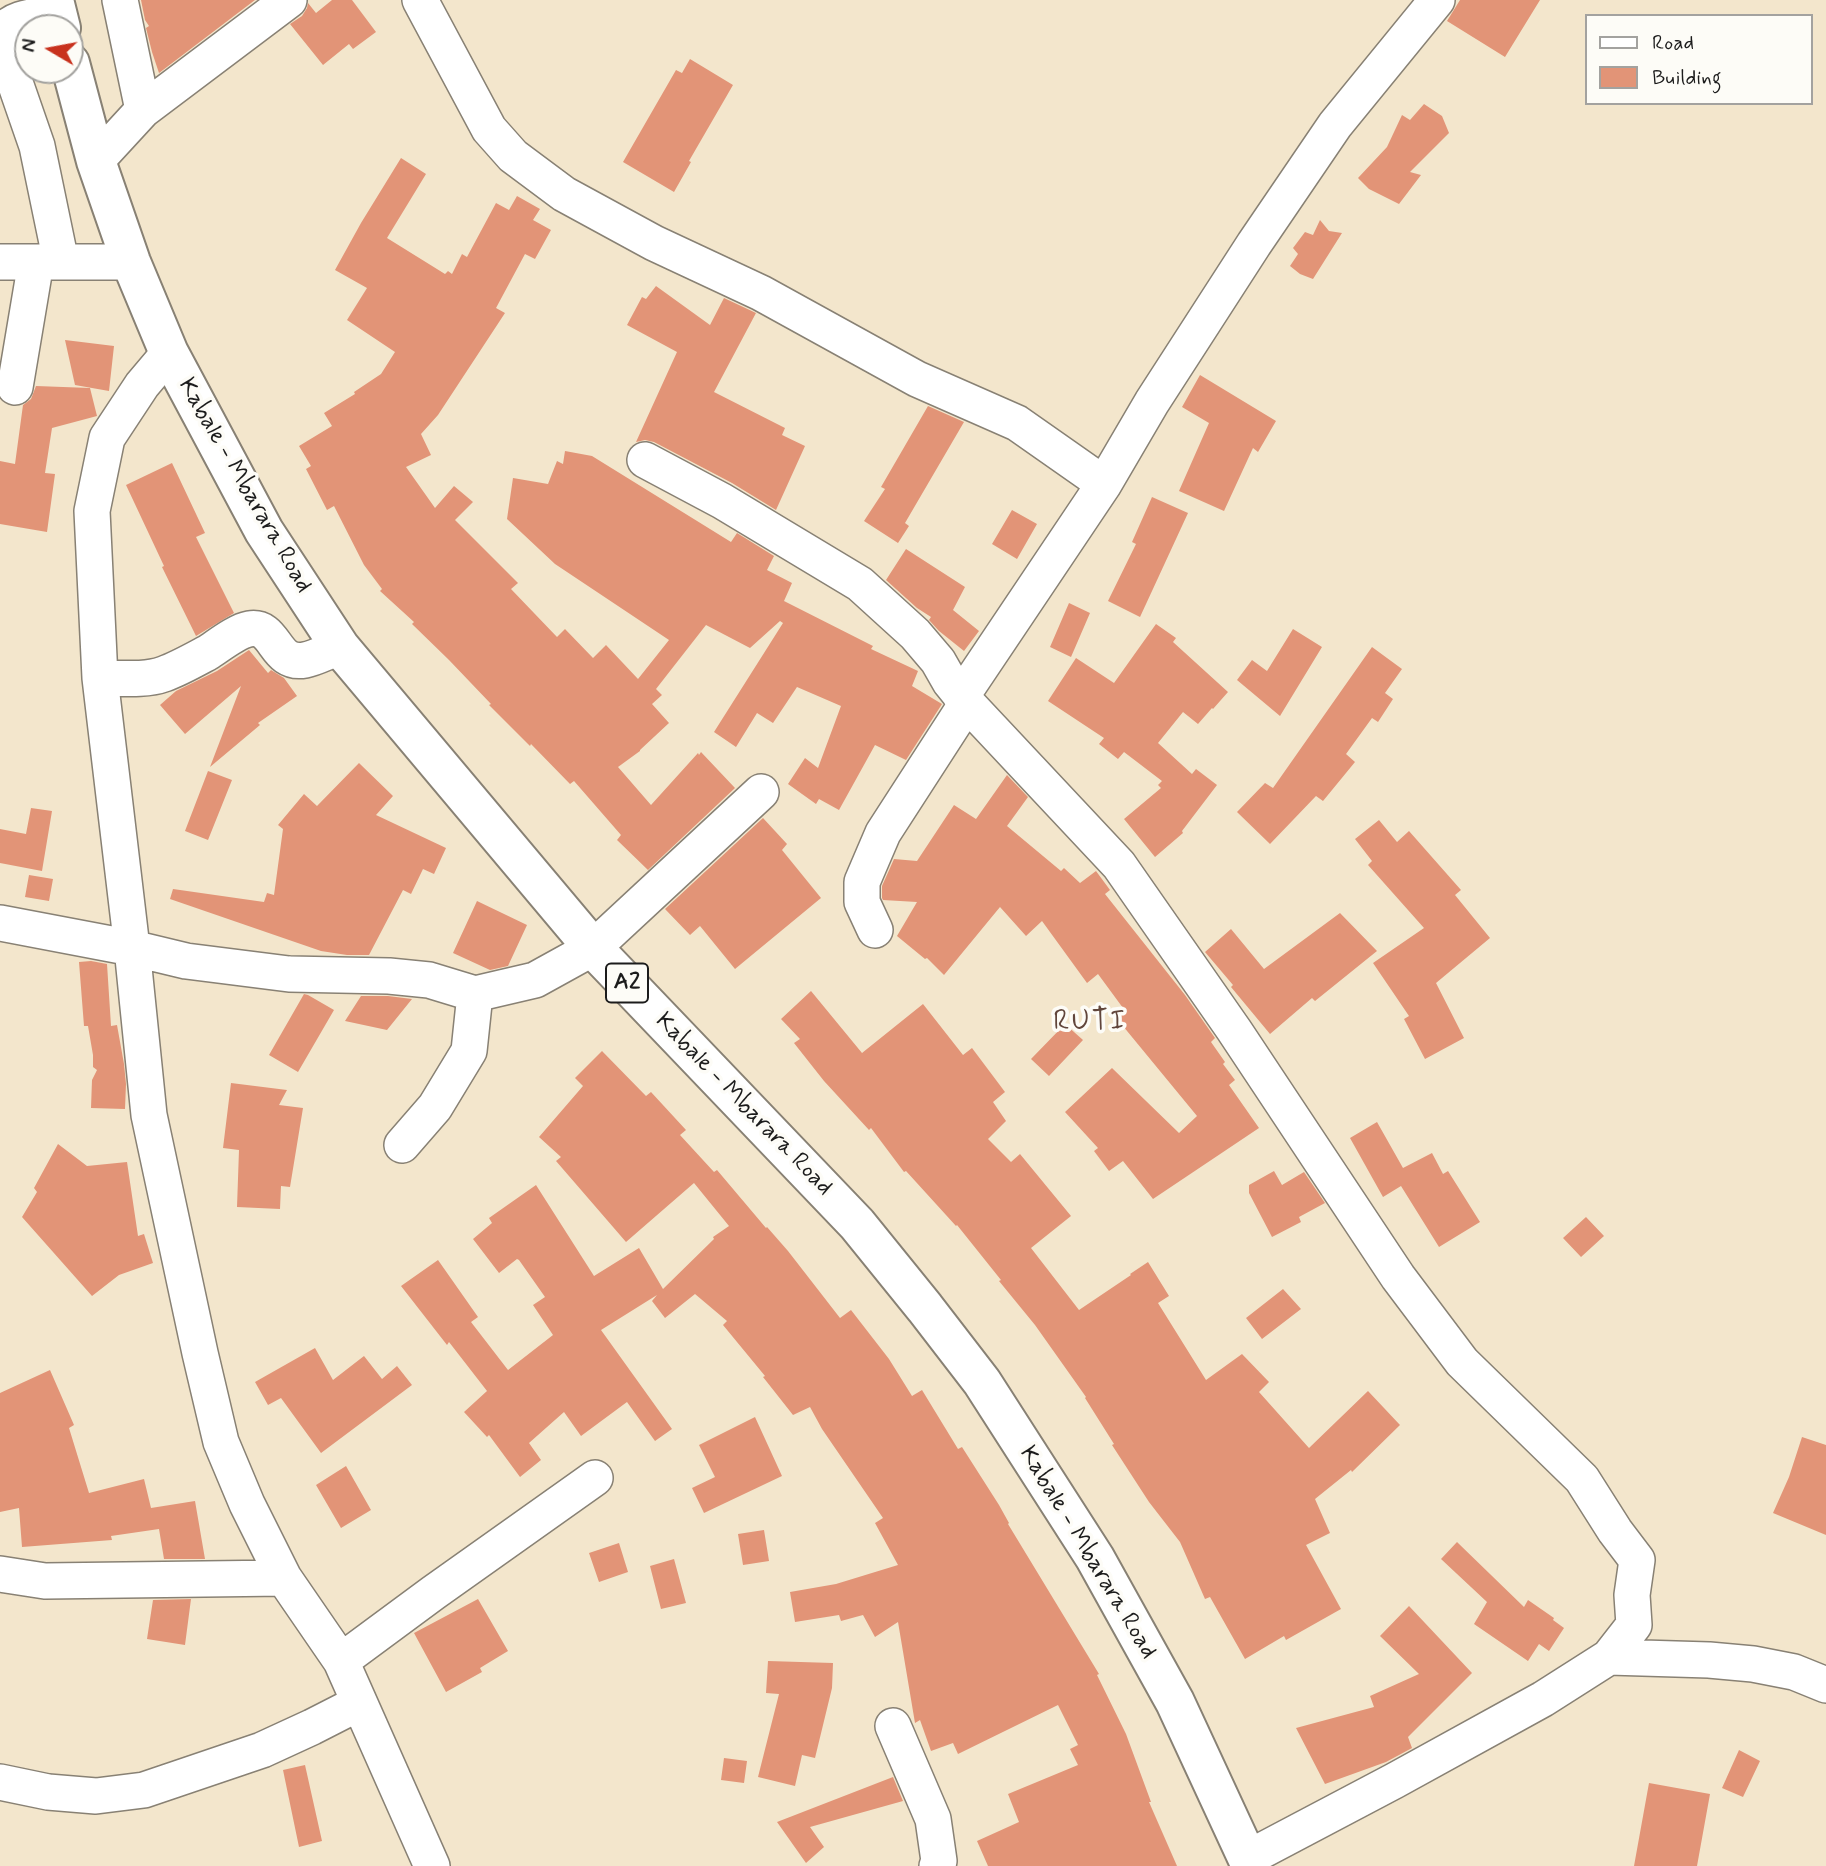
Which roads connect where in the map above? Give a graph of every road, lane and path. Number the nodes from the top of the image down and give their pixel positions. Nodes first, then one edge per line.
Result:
1 (120, 0) edge
2 (289, 0) edge
3 (420, 0) edge
4 (1437, 0) edge
5 (14, 23) edge
6 (14, 80) edge
7 (15, 84) edge
8 (76, 84) edge
9 (143, 110) junction
10 (96, 161) junction
11 (0, 262) edge
12 (48, 262) junction
13 (131, 262) junction
14 (169, 353) junction
15 (15, 387) dead end
16 (645, 460) dead end
17 (1104, 484) junction
18 (340, 647) junction
19 (100, 678) junction
20 (964, 700) junction
21 (761, 792) dead end
22 (0, 923) edge
23 (875, 930) dead end
24 (132, 948) junction
25 (593, 948) junction
26 (475, 994) junction
27 (402, 1144) dead end
28 (595, 1478) dead end
29 (0, 1574) edge
30 (284, 1578) junction
31 (1609, 1657) junction
32 (341, 1661) junction
33 (1826, 1685) edge
34 (359, 1703) junction
35 (893, 1726) dead end
36 (0, 1782) edge
37 (1249, 1862) edge
38 (432, 1866) edge
39 (937, 1866) edge

1 - 9 street
2 - 9 street
3 - 17 street
4 - 17 street
5 - 6 street
7 - 12 street
8 - 10 main road, Kabale - Mbarara Road / A2
9 - 10 street
10 - 13 main road, Kabale - Mbarara Road / A2
11 - 12 street
12 - 13 street
12 - 15 street
13 - 14 main road, Kabale - Mbarara Road / A2
14 - 18 main road, Kabale - Mbarara Road / A2
14 - 19 street
16 - 20 street
17 - 20 street
18 - 19 street
18 - 25 main road, Kabale - Mbarara Road / A2
19 - 24 street
20 - 23 street
20 - 31 street
21 - 25 street
22 - 24 street
24 - 26 street
24 - 30 street
25 - 26 street
25 - 37 main road, Kabale - Mbarara Road / A2
26 - 27 street
28 - 32 street
29 - 30 street
30 - 32 street
31 - 33 street
31 - 37 street
32 - 34 street
34 - 36 street
34 - 38 street
35 - 39 street

